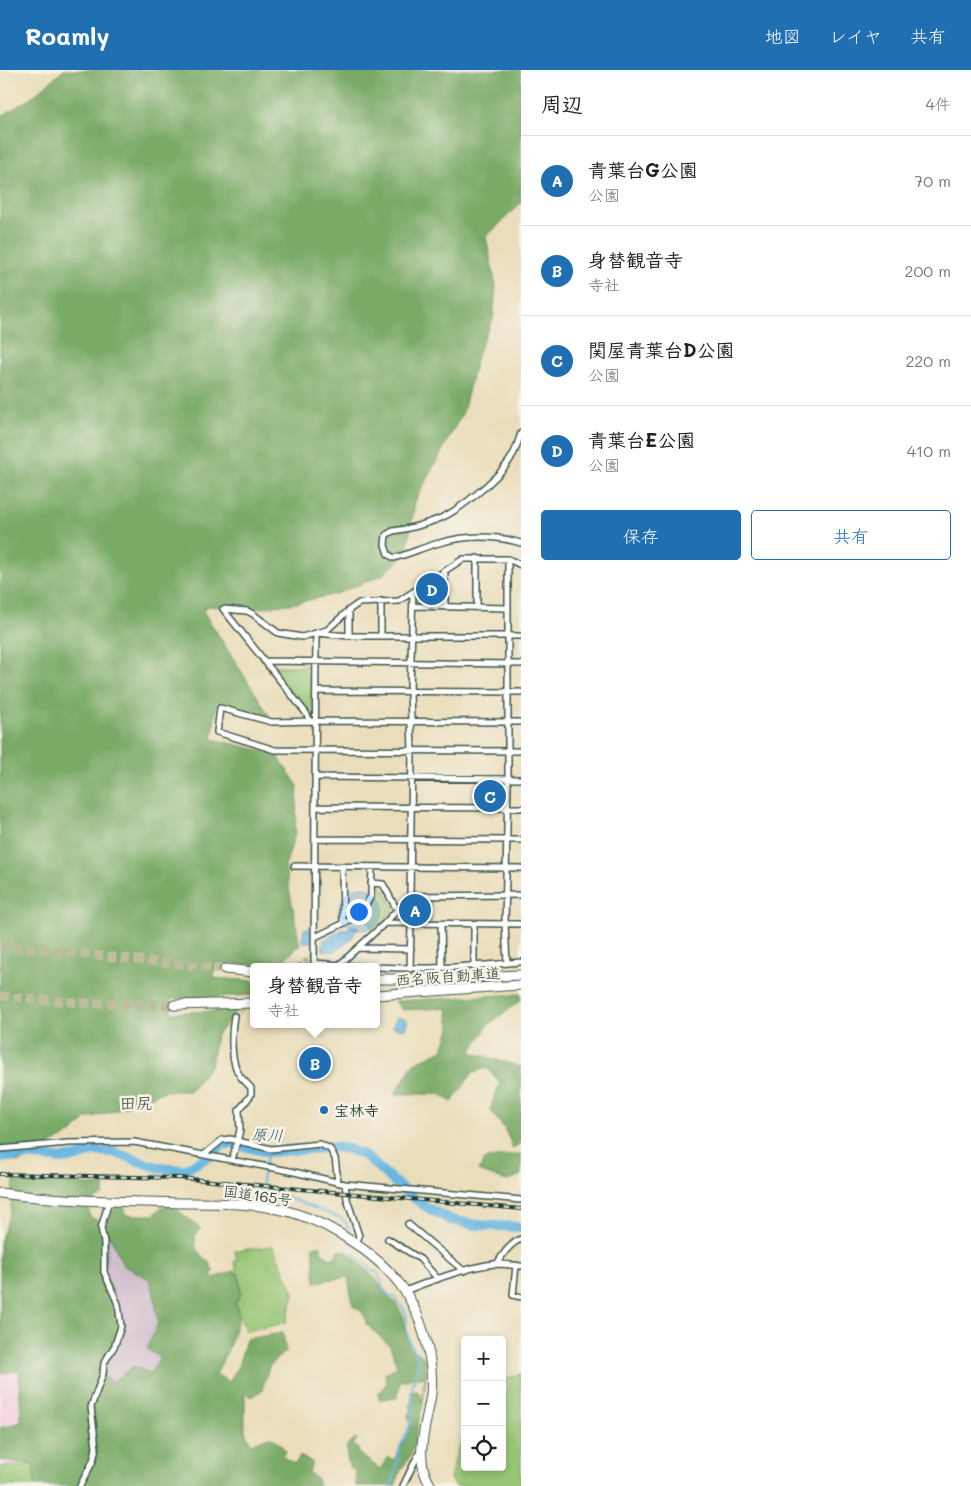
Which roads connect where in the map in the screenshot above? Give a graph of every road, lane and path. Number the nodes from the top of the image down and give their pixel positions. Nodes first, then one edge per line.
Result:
1 (521, 433) edge
2 (521, 543) edge
3 (477, 558) junction
4 (508, 559) junction
5 (521, 565) edge
6 (445, 571) junction
7 (413, 592) junction
8 (381, 601) junction
9 (413, 606) junction
10 (445, 607) junction
11 (477, 608) junction
12 (508, 608) junction
13 (349, 610) junction
14 (316, 634) junction
15 (349, 636) junction
16 (381, 636) junction
17 (412, 636) junction
18 (508, 636) junction
19 (521, 636) edge
20 (264, 661) junction
21 (316, 662) junction
22 (411, 663) junction
23 (509, 664) junction
24 (521, 664) edge
25 (316, 691) junction
26 (410, 692) junction
27 (508, 692) junction
28 (521, 692) edge
29 (313, 721) junction
30 (410, 721) junction
31 (508, 722) junction
32 (521, 722) edge
33 (315, 750) junction
34 (508, 750) junction
35 (412, 751) junction
36 (521, 751) edge
37 (315, 777) junction
38 (412, 778) junction
39 (508, 779) junction
40 (521, 779) edge
41 (315, 807) junction
42 (411, 808) junction
43 (507, 808) junction
44 (521, 808) edge
45 (315, 839) junction
46 (411, 839) junction
47 (506, 840) junction
48 (521, 840) edge
49 (294, 866) dead end
50 (315, 867) junction
51 (342, 867) junction
52 (372, 868) junction
53 (411, 868) junction
54 (506, 868) junction
55 (521, 868) edge
56 (372, 884) junction
57 (506, 895) junction
58 (521, 895) edge
59 (410, 896) junction
60 (398, 910) junction
61 (343, 923) junction
62 (384, 923) junction
63 (411, 924) junction
64 (474, 924) junction
65 (505, 924) junction
66 (521, 924) edge
67 (442, 925) junction
68 (315, 936) junction
69 (357, 948) junction
70 (410, 948) junction
71 (521, 962) edge
72 (314, 963) edge
73 (341, 963) edge
74 (507, 963) junction
75 (474, 966) junction
76 (380, 967) edge
77 (442, 968) junction
78 (410, 969) junction
79 (225, 970) tunnel mouth
80 (250, 972) edge
81 (521, 975) edge
82 (380, 979) edge
83 (521, 984) edge
84 (380, 995) edge
85 (250, 1002) edge
86 (174, 1005) tunnel mouth
87 (234, 1016) dead end
88 (238, 1141) junction
89 (0, 1150) edge
90 (205, 1154) junction
91 (232, 1160) junction
92 (338, 1182) junction
93 (345, 1184) junction
94 (0, 1194) edge
95 (521, 1200) edge
96 (109, 1201) junction
97 (408, 1224) dead end
98 (388, 1239) dead end
99 (521, 1239) edge
100 (355, 1245) junction
101 (497, 1264) junction
102 (519, 1266) edge
103 (464, 1272) junction
104 (438, 1279) junction
105 (405, 1292) junction
106 (521, 1297) edge
107 (421, 1448) junction
108 (80, 1486) edge
109 (404, 1486) edge
110 (408, 1486) edge
111 (431, 1486) edge

1 - 2 street
3 - 4 street
3 - 6 street
3 - 11 street
4 - 5 street
4 - 12 street
6 - 7 street
6 - 10 street
7 - 8 street
7 - 9 street
8 - 13 street
8 - 16 street
9 - 10 street
9 - 17 street
10 - 11 street
11 - 12 street
12 - 18 street
13 - 14 street
13 - 15 street
14 - 15 street
14 - 20 street
14 - 21 street
15 - 16 street
16 - 17 street
17 - 18 street
17 - 22 street
18 - 19 street
18 - 23 street
20 - 21 street
20 - 29 street
21 - 22 street
21 - 25 street
22 - 23 street
22 - 26 street
23 - 24 street
23 - 27 street
25 - 26 street
25 - 29 street
26 - 27 street
26 - 30 street
27 - 28 street
27 - 31 street
29 - 30 street
29 - 33 street
29 - 33 street
30 - 31 street
30 - 35 street
31 - 32 street
31 - 34 street
33 - 35 street
33 - 37 street
34 - 35 street
34 - 36 street
34 - 39 street
35 - 38 street
37 - 38 street
37 - 41 street
38 - 39 street
38 - 42 street
39 - 40 street
39 - 43 street
41 - 42 street
41 - 45 street
42 - 43 street
42 - 46 street
43 - 44 street
43 - 47 street
45 - 46 street
45 - 50 street
46 - 47 street
46 - 53 street
47 - 48 street
47 - 54 street
49 - 50 street
50 - 51 street
50 - 68 street
51 - 52 street
51 - 61 street
52 - 53 street
52 - 56 street
53 - 54 street
53 - 59 street
54 - 55 street
54 - 57 street
56 - 60 street
56 - 61 street
57 - 58 street
57 - 59 street
57 - 65 street
59 - 60 street
60 - 62 street
61 - 68 street
62 - 63 street
62 - 69 street
63 - 67 street
63 - 70 street
64 - 65 street
64 - 67 street
64 - 75 street
65 - 66 street
65 - 74 street
67 - 77 street
68 - 72 street
69 - 70 street
69 - 73 street
70 - 78 street
71 - 74 street
74 - 75 street
75 - 77 street
76 - 78 street
77 - 78 street
79 - 80 highway
81 - 82 highway, 西名阪自動車道
83 - 84 highway, 西名阪自動車道
85 - 86 highway
87 - 88 street
88 - 90 street
88 - 91 street
88 - 92 street
89 - 90 street
90 - 91 street
91 - 92 street
92 - 93 street
93 - 95 street
93 - 100 street
94 - 96 highway, 国道165号
96 - 100 highway, 国道165号
96 - 108 street
97 - 103 street
98 - 104 street
99 - 101 street
100 - 105 highway, 国道165号
101 - 102 street
101 - 103 street
102 - 106 street
103 - 104 street
104 - 105 street
105 - 107 highway, 国道165号
107 - 109 street
107 - 111 highway, 国道165号
109 - 110 street

